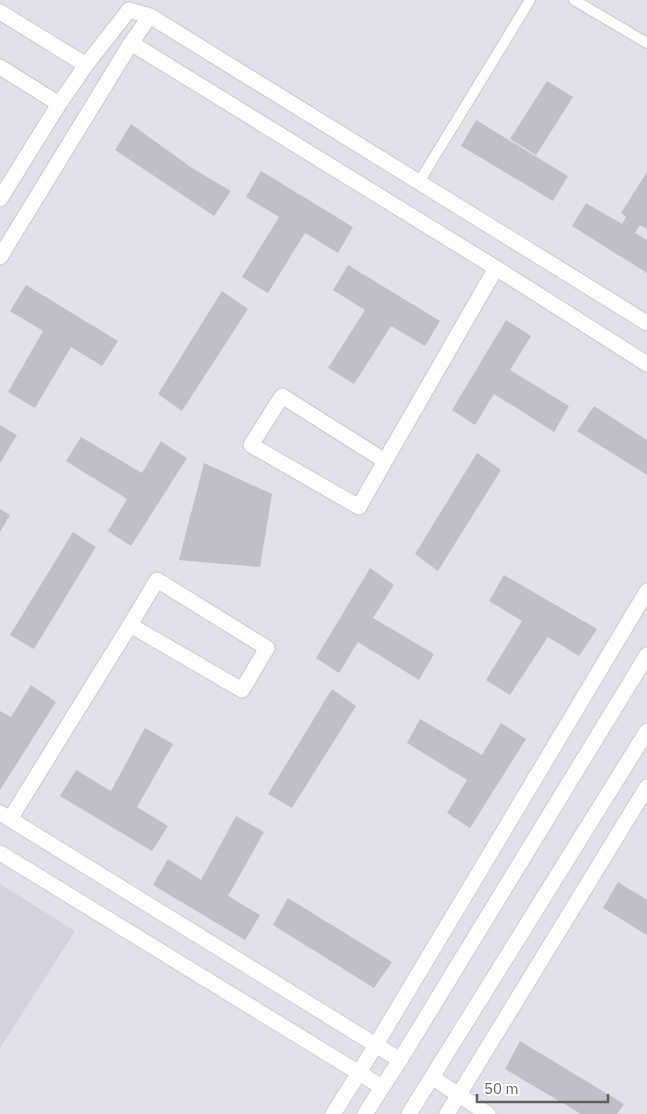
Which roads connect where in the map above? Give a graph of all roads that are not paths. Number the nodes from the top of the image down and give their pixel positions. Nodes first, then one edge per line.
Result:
1 (530, 0) edge
2 (574, 0) edge
3 (0, 12) edge
4 (150, 16) junction
5 (131, 43) junction
6 (647, 43) edge
7 (86, 65) junction
8 (0, 67) edge
9 (59, 104) junction
10 (419, 182) junction
11 (0, 199) edge
12 (0, 257) edge
13 (496, 268) junction
14 (647, 323) edge
15 (647, 364) edge
16 (385, 461) junction
17 (647, 591) edge
18 (130, 625) junction
19 (647, 655) edge
20 (647, 731) edge
21 (647, 787) edge
22 (5, 816) edge
23 (0, 853) edge
24 (375, 1045) junction
25 (400, 1060) junction
26 (359, 1073) junction
27 (432, 1078) junction
28 (382, 1088) junction
29 (459, 1096) junction
30 (417, 1111) edge
31 (333, 1114) edge
32 (365, 1114) edge
33 (447, 1114) edge
34 (488, 1114) edge

1 - 10 lane
2 - 6 lane
3 - 7 street
4 - 5 street
4 - 7 street
4 - 10 street
5 - 12 street
5 - 13 street
7 - 9 street
8 - 9 street
9 - 11 street
10 - 14 street
13 - 15 street
13 - 16 street
16 - 16 street
17 - 24 street
18 - 18 street
18 - 22 street
19 - 25 street
20 - 27 street
21 - 29 street
22 - 24 street
23 - 26 street
24 - 25 street
24 - 26 street
25 - 28 street
26 - 28 street
26 - 31 street
27 - 29 street
27 - 30 street
28 - 32 street
29 - 33 street
29 - 34 street

